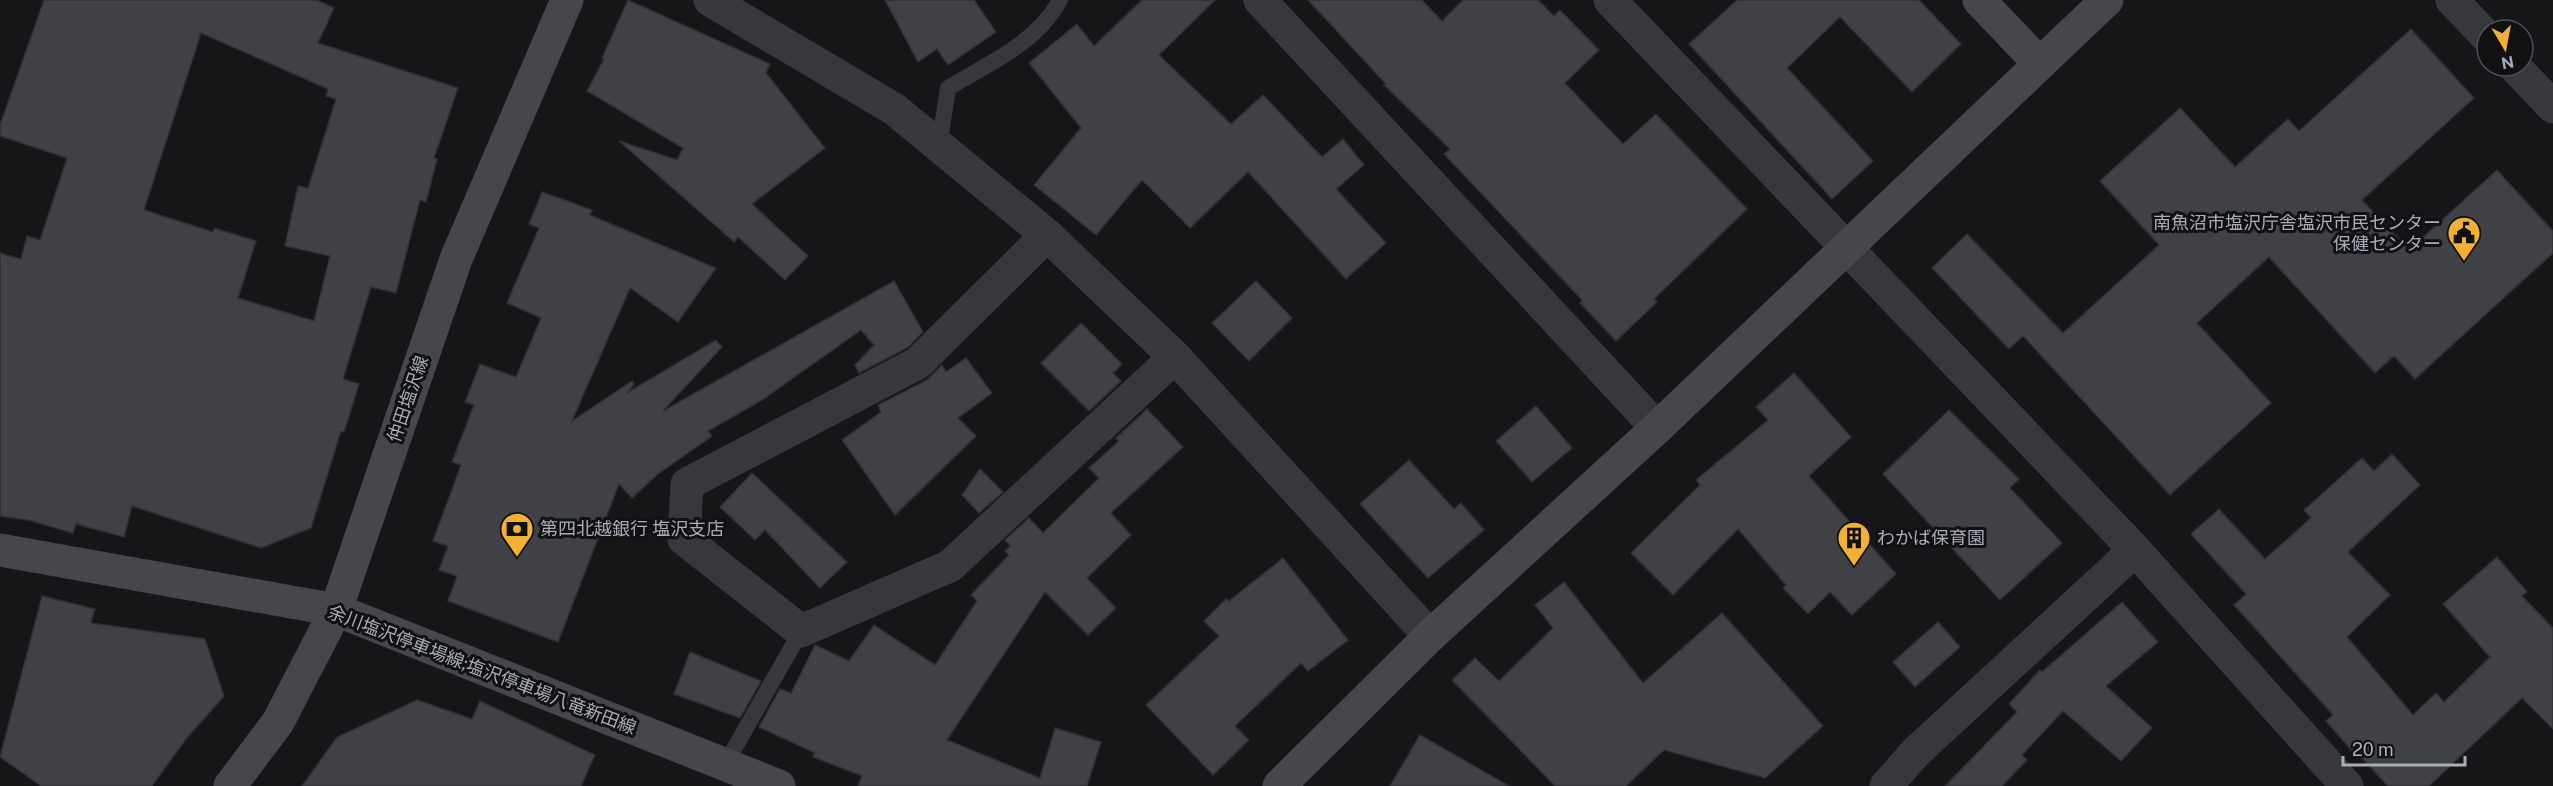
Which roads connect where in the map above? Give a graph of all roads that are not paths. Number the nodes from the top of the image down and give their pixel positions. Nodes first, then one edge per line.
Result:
1 (567, 0) edge
2 (710, 0) edge
3 (1060, 0) edge
4 (1260, 0) edge
5 (1610, 0) edge
6 (1979, 0) edge
7 (2107, 0) edge
8 (2452, 0) edge
9 (2475, 24) edge
10 (2039, 63) junction
11 (2526, 78) edge
12 (2553, 106) edge
13 (939, 146) junction
14 (1047, 235) junction
15 (1849, 248) junction
16 (1175, 357) junction
17 (1657, 428) junction
18 (0, 550) edge
19 (2135, 550) junction
20 (336, 610) junction
21 (801, 631) junction
22 (1430, 636) junction
23 (725, 765) junction
24 (230, 786) edge
25 (778, 786) edge
26 (1279, 786) edge
27 (1886, 786) edge
28 (2347, 786) edge

1 - 20 main road, 仲田塩沢線
2 - 13 street
3 - 13 lane
4 - 17 street
5 - 15 street
6 - 10 main road
7 - 10 main road
8 - 9 street
10 - 15 main road
11 - 12 street
13 - 14 street
14 - 16 street
14 - 21 street
15 - 17 main road
15 - 19 street
16 - 21 street
16 - 22 street
17 - 22 main road
18 - 20 main road, 余川塩沢停車場線;塩沢停車場八竜新田線
19 - 27 street
19 - 28 street
20 - 23 main road, 余川塩沢停車場線;塩沢停車場八竜新田線
20 - 24 main road, 仲田塩沢線
21 - 23 lane
22 - 26 main road
23 - 25 main road, 余川塩沢停車場線;塩沢停車場八竜新田線

